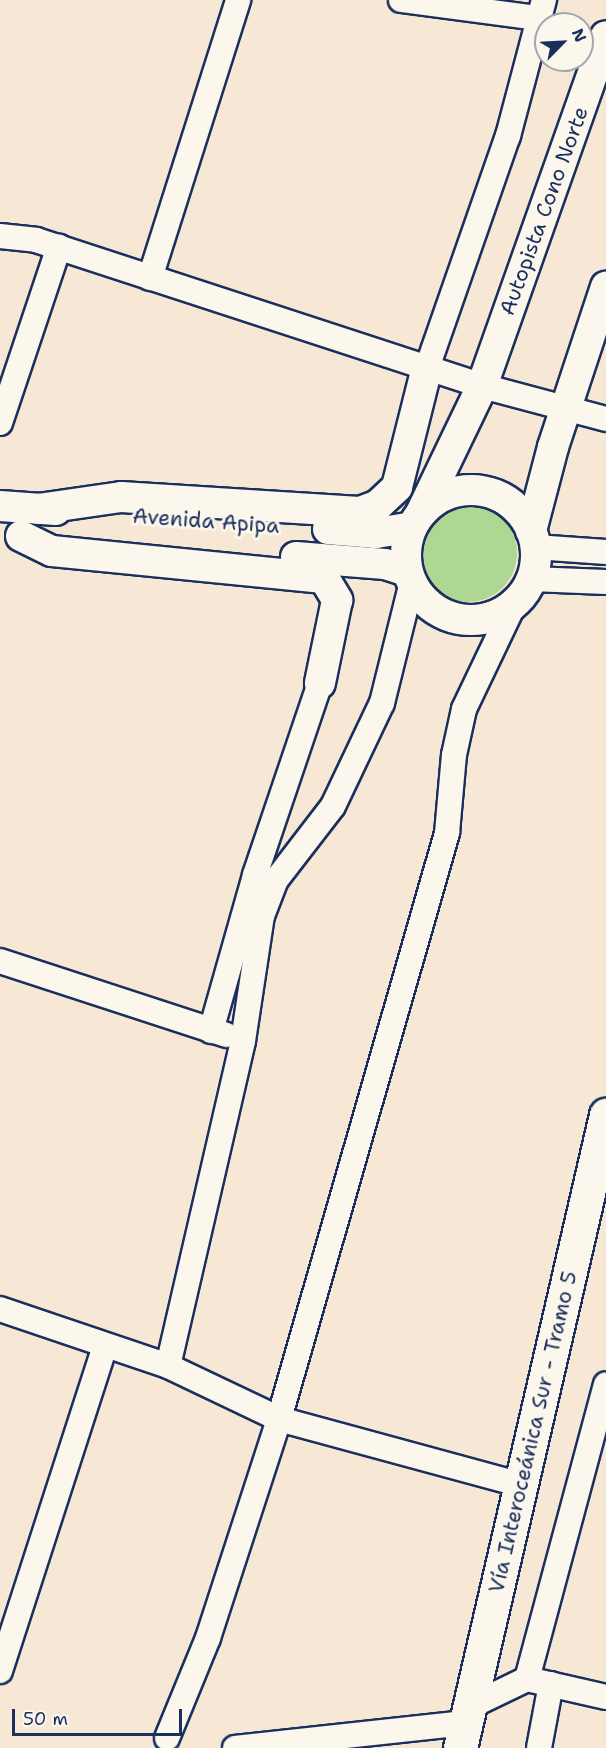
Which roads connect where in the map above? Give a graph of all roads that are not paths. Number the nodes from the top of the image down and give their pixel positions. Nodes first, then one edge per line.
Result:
1 (238, 0) edge
2 (400, 0) edge
3 (541, 9) edge
4 (606, 36) edge
5 (0, 236) edge
6 (59, 247) junction
7 (150, 278) junction
8 (606, 287) edge
9 (427, 368) junction
10 (482, 386) junction
11 (565, 409) junction
12 (606, 419) edge
13 (0, 423) edge
14 (0, 506) edge
15 (38, 509) junction
16 (416, 520) junction
17 (11, 535) edge
18 (533, 539) junction
19 (606, 552) edge
20 (410, 577) junction
21 (531, 579) junction
22 (606, 582) edge
23 (514, 604) junction
24 (320, 683) joint
25 (0, 962) edge
26 (211, 1031) junction
27 (243, 1041) junction
28 (606, 1115) edge
29 (0, 1309) edge
30 (105, 1344) junction
31 (168, 1366) junction
32 (606, 1384) edge
33 (604, 1408) edge
34 (279, 1419) junction
35 (522, 1485) junction
36 (0, 1671) edge
37 (527, 1679) junction
38 (551, 1684) junction
39 (606, 1697) edge
40 (465, 1726) edge
41 (167, 1738) dead end
42 (236, 1748) edge
43 (539, 1748) edge

1 - 7 street
2 - 3 street
3 - 9 street
4 - 10 main road, Autopista Cono Norte
5 - 6 street
6 - 7 street
6 - 13 street
7 - 9 street
8 - 11 main road
9 - 10 street
9 - 15 main road
10 - 11 street
10 - 16 main road, Autopista Cono Norte
11 - 12 street
11 - 18 main road
14 - 15 main road, Avenida Apipa
15 - 16 main road, Avenida Apipa
16 - 18 main road
16 - 20 main road
17 - 20 main road, Avenida Apipa
17 - 24 main road
18 - 19 street
18 - 21 main road
20 - 23 main road
20 - 27 street
21 - 22 street
21 - 23 main road
23 - 34 street
24 - 26 street
25 - 26 street
26 - 27 street
27 - 31 street
28 - 35 highway, Vía Interoceánica Sur - Tramo 5
29 - 30 street
30 - 31 street
30 - 36 street
31 - 34 street
32 - 33 street
33 - 37 street
34 - 35 street
34 - 41 street
35 - 40 highway, Vía Interoceánica Sur - Tramo 5
37 - 38 street
37 - 40 street
38 - 39 street
38 - 43 street
40 - 42 street

